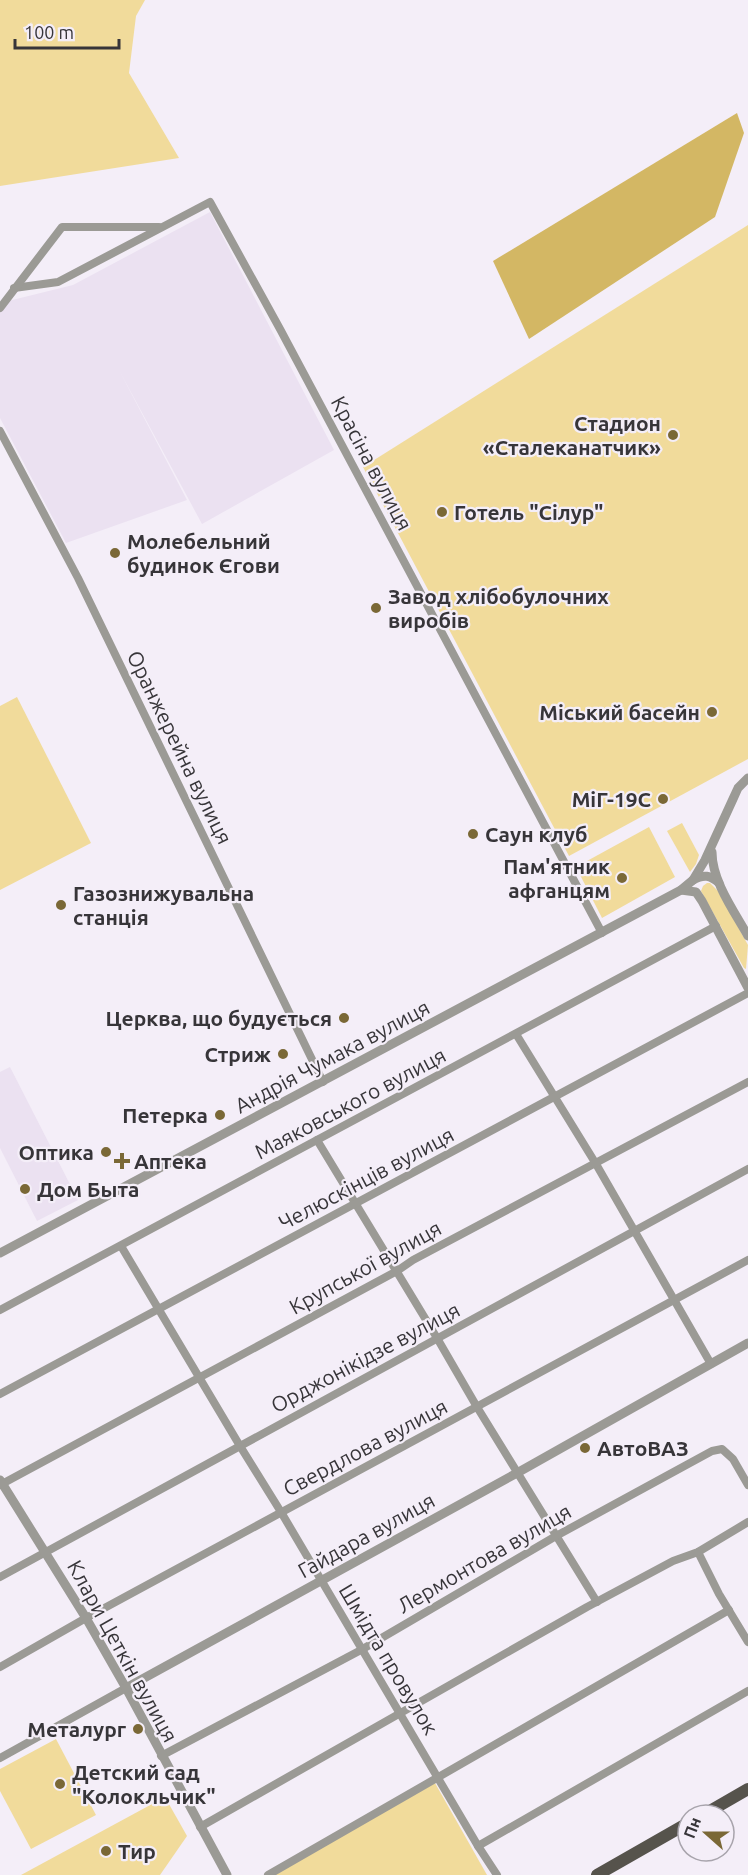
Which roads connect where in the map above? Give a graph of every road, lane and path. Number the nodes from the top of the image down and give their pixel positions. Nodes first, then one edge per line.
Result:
1 (162, 227) junction
2 (14, 288) junction
3 (0, 308) edge
4 (0, 431) edge
5 (748, 778) edge
6 (712, 845) junction
7 (693, 880) junction
8 (720, 883) junction
9 (681, 890) junction
10 (716, 926) junction
11 (602, 933) junction
12 (748, 936) edge
13 (748, 990) edge
14 (516, 1034) junction
15 (322, 1082) junction
16 (748, 1082) edge
17 (556, 1097) junction
18 (317, 1140) junction
19 (596, 1164) junction
20 (748, 1169) edge
21 (356, 1204) junction
22 (635, 1231) junction
23 (122, 1246) junction
24 (0, 1253) edge
25 (748, 1260) edge
26 (397, 1271) junction
27 (673, 1300) junction
28 (159, 1309) junction
29 (0, 1310) edge
30 (437, 1338) junction
31 (748, 1343) edge
32 (711, 1364) junction
33 (199, 1377) junction
34 (0, 1394) edge
35 (477, 1407) junction
36 (240, 1446) junction
37 (517, 1473) junction
38 (1, 1483) edge
39 (748, 1485) edge
40 (281, 1512) junction
41 (748, 1522) edge
42 (556, 1536) junction
43 (46, 1552) junction
44 (698, 1552) junction
45 (0, 1577) edge
46 (321, 1580) junction
47 (597, 1602) junction
48 (729, 1611) junction
49 (86, 1618) junction
50 (748, 1642) edge
51 (361, 1650) junction
52 (0, 1667) edge
53 (126, 1688) junction
54 (748, 1691) edge
55 (401, 1714) junction
56 (161, 1756) junction
57 (0, 1758) edge
58 (438, 1778) junction
59 (748, 1789) edge
60 (724, 1803) edge
61 (200, 1827) junction
62 (676, 1830) edge
63 (478, 1846) junction
64 (227, 1875) edge
65 (268, 1875) edge
66 (497, 1875) edge
67 (597, 1875) edge

1 - 2 street, Красіна вулиця
1 - 2 street
1 - 11 street, Красіна вулиця
2 - 3 street
4 - 15 street, Оранжерейна вулиця
5 - 6 street
6 - 7 street
6 - 8 street
7 - 8 street
7 - 9 street, Андрія Чумака вулиця
8 - 12 street
9 - 10 street
9 - 11 street, Андрія Чумака вулиця
10 - 13 street
10 - 14 street, Маяковського вулиця
11 - 15 street, Андрія Чумака вулиця
13 - 17 street, Челюскінців вулиця
14 - 17 street
14 - 18 street, Маяковського вулиця
15 - 24 street, Андрія Чумака вулиця
16 - 19 street, Крупської вулиця
17 - 19 street
17 - 21 street, Челюскінців вулиця
18 - 21 street
18 - 23 street, Маяковського вулиця
19 - 22 street
19 - 26 street, Крупської вулиця
20 - 22 street, Орджонікідзе вулиця
21 - 26 street
21 - 28 street, Челюскінців вулиця
22 - 27 street
22 - 30 street, Орджонікідзе вулиця
23 - 28 street, Шмідта провулок
23 - 29 street, Маяковського вулиця
25 - 27 street, Свердлова вулиця
26 - 30 street
26 - 33 street, Крупської вулиця
27 - 32 street
27 - 35 street, Свердлова вулиця
28 - 33 street, Шмідта провулок
28 - 34 street, Челюскінців вулиця
30 - 35 street
30 - 36 street, Орджонікідзе вулиця
31 - 32 street, Гайдара вулиця
32 - 37 street, Гайдара вулиця
33 - 36 street, Шмідта провулок
33 - 38 street, Крупської вулиця
35 - 37 street
35 - 40 street, Свердлова вулиця
36 - 40 street, Шмідта провулок
36 - 43 street, Орджонікідзе вулиця
37 - 42 street
37 - 46 street, Гайдара вулиця
38 - 43 street, Клари Цеткін вулиця
39 - 42 street, Лермонтова вулиця
40 - 46 street, Шмідта провулок
40 - 49 street, Свердлова вулиця
41 - 44 street
42 - 47 street
42 - 51 street, Лермонтова вулиця
43 - 45 street, Орджонікідзе вулиця
43 - 49 street, Клари Цеткін вулиця
44 - 47 street
44 - 48 street
46 - 51 street, Шмідта провулок
46 - 53 street, Гайдара вулиця
47 - 55 street
48 - 50 street
48 - 58 street
49 - 52 street, Свердлова вулиця
49 - 53 street, Клари Цеткін вулиця
51 - 55 street, Шмідта провулок
51 - 56 street, Лермонтова вулиця
53 - 56 street, Клари Цеткін вулиця
53 - 57 street, Гайдара вулиця
54 - 63 street
55 - 58 street, Шмідта провулок
55 - 61 street
56 - 61 street, Клари Цеткін вулиця
58 - 63 street, Шмідта провулок
58 - 65 street
59 - 60 main road
61 - 64 street, Клари Цеткін вулиця
62 - 67 main road
63 - 66 street, Шмідта провулок

